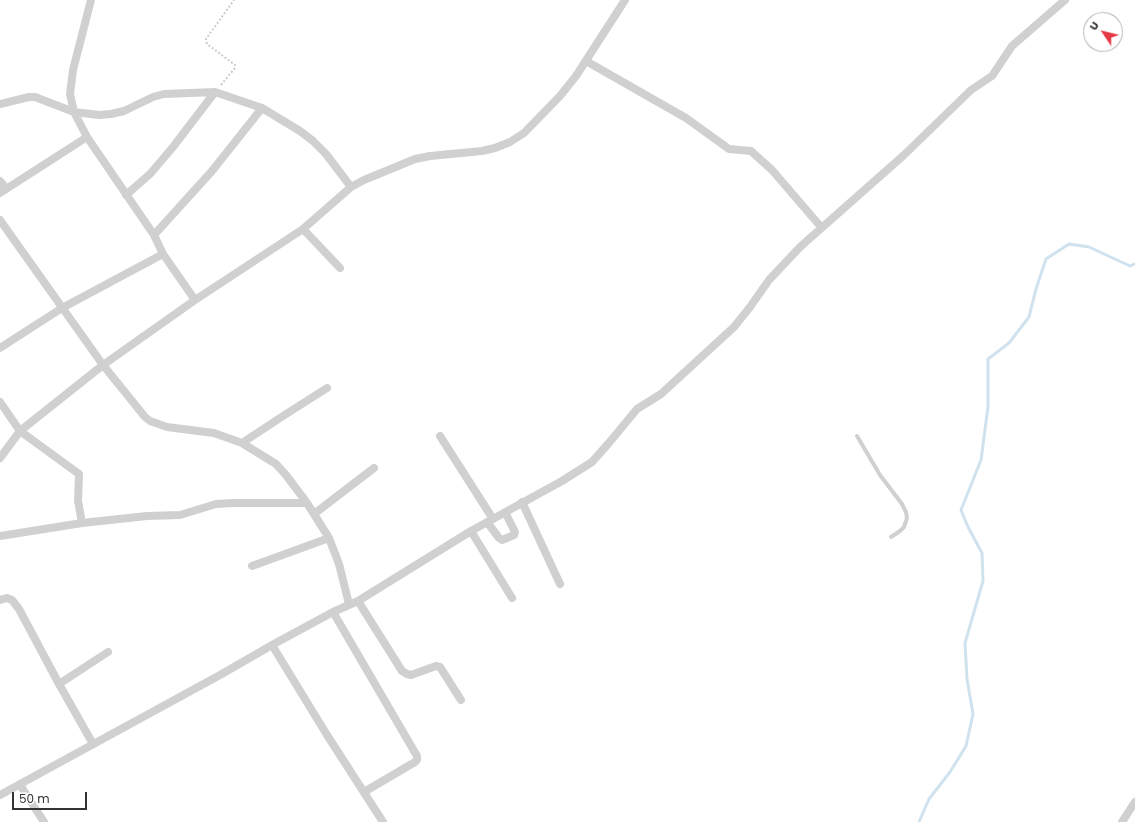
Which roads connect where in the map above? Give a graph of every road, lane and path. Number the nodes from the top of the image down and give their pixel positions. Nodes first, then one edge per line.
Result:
1 (91, 0) edge
2 (234, 0) edge
3 (625, 0) edge
4 (1065, 0) edge
5 (586, 60) junction
6 (215, 92) junction
7 (0, 104) edge
8 (262, 108) junction
9 (74, 112) junction
10 (87, 137) junction
11 (0, 180) edge
12 (351, 187) junction
13 (3, 191) edge
14 (126, 195) junction
15 (0, 220) edge
16 (822, 227) junction
17 (303, 229) junction
18 (154, 235) junction
19 (163, 254) junction
20 (340, 268) dead end
21 (195, 300) junction
22 (62, 308) junction
23 (0, 348) edge
24 (103, 365) junction
25 (327, 388) dead end
26 (0, 402) edge
27 (20, 431) junction
28 (440, 436) dead end
29 (858, 436) dead end
30 (242, 444) junction
31 (0, 458) edge
32 (374, 468) dead end
33 (522, 502) junction
34 (308, 503) junction
35 (505, 512) junction
36 (314, 514) junction
37 (490, 520) junction
38 (82, 523) junction
39 (471, 531) junction
40 (0, 536) edge
41 (891, 536) dead end
42 (329, 538) junction
43 (252, 566) dead end
44 (560, 584) dead end
45 (512, 598) dead end
46 (0, 600) edge
47 (358, 601) junction
48 (349, 604) junction
49 (333, 612) junction
50 (272, 645) junction
51 (108, 652) dead end
52 (59, 684) junction
53 (461, 700) dead end
54 (93, 744) junction
55 (20, 785) junction
56 (364, 792) junction
57 (0, 795) edge
58 (1135, 802) edge
59 (44, 822) edge
60 (383, 822) edge
61 (1122, 822) edge

1 - 9 street
2 - 6 path
3 - 5 street
4 - 16 street
5 - 12 street
5 - 16 street
6 - 8 street
6 - 9 street
6 - 14 street
7 - 9 street
8 - 12 street
8 - 18 street
9 - 10 street
10 - 13 street
10 - 14 street
11 - 13 street
12 - 17 street
14 - 18 street
15 - 22 street
16 - 33 street
17 - 20 street
17 - 21 street
18 - 19 street
19 - 21 street
19 - 22 street
21 - 24 street
22 - 23 street
22 - 24 street
24 - 27 street
24 - 30 street
25 - 30 street
26 - 27 street
27 - 31 street
27 - 38 street
28 - 37 street
29 - 41 lane
30 - 34 street
32 - 36 street
33 - 35 street
33 - 44 street
34 - 36 street
34 - 38 street
35 - 37 street
35 - 37 street
36 - 42 street
37 - 39 street
38 - 40 street
39 - 45 street
39 - 47 street
42 - 43 street
42 - 48 street
46 - 52 street
47 - 48 street
47 - 53 street
48 - 49 street
49 - 50 street
49 - 56 street
50 - 54 street
50 - 56 street
51 - 52 street
52 - 54 street
54 - 55 street
55 - 57 street
55 - 59 street
56 - 60 street
58 - 61 street

